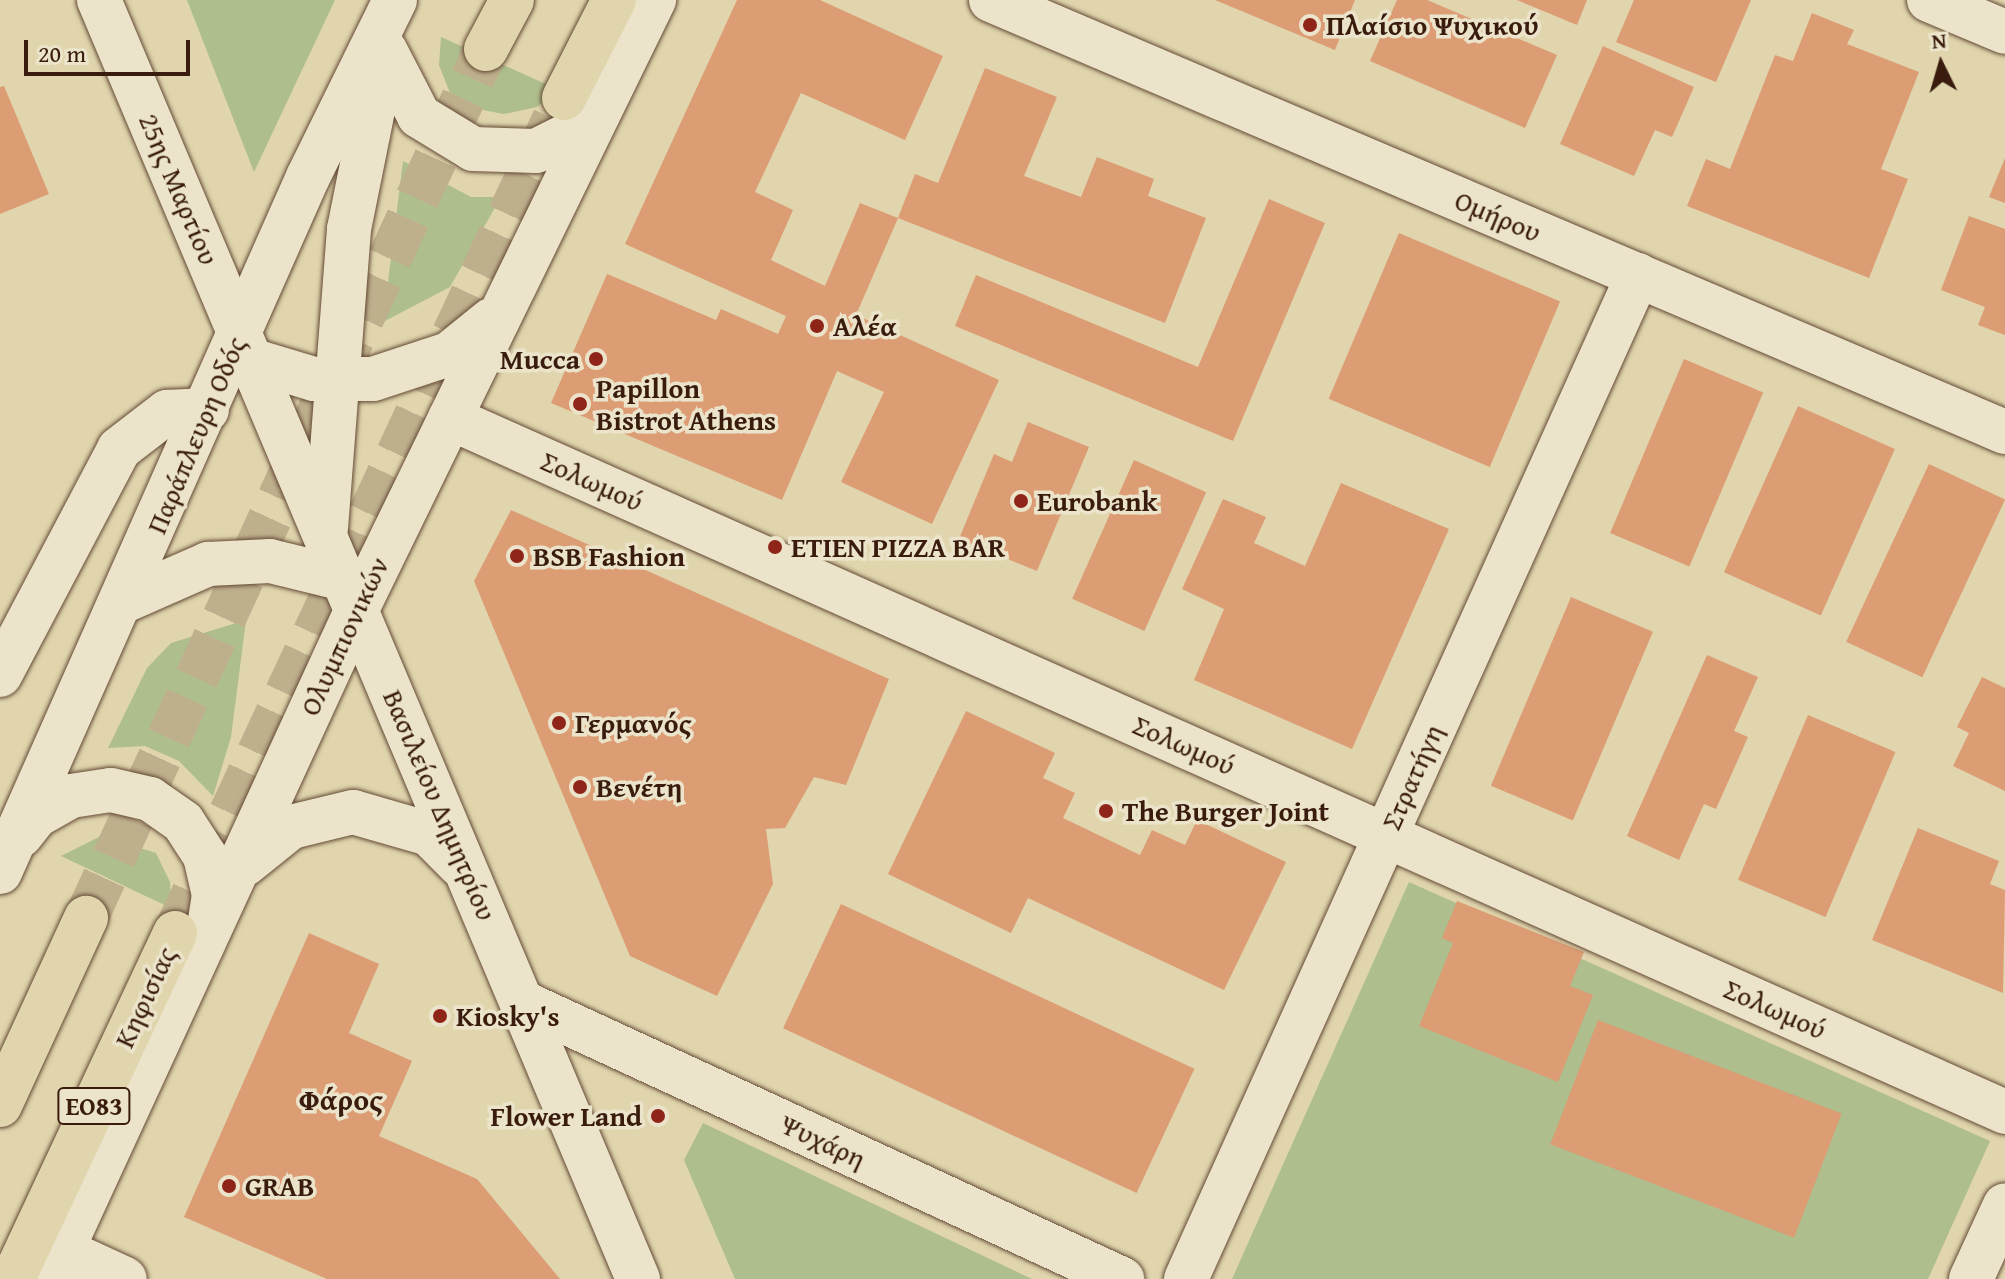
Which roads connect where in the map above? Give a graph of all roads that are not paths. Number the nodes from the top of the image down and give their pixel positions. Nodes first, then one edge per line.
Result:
1 (99, 0) edge
2 (396, 0) edge
3 (512, 0) edge
4 (614, 0) edge
5 (654, 0) edge
6 (991, 0) edge
7 (1929, 0) edge
8 (2005, 32) edge
9 (486, 49) tunnel mouth
10 (385, 50) junction
11 (583, 99) junction
12 (1638, 275) junction
13 (499, 313) junction
14 (246, 347) junction
15 (337, 381) junction
16 (207, 410) junction
17 (450, 418) junction
18 (2005, 432) edge
19 (326, 536) junction
20 (351, 594) junction
21 (126, 600) junction
22 (0, 675) edge
23 (1386, 835) junction
24 (6, 860) edge
25 (235, 876) junction
26 (471, 879) junction
27 (86, 918) tunnel mouth
28 (191, 934) junction
29 (524, 1003) junction
30 (0, 1105) edge
31 (2005, 1112) edge
32 (2005, 1205) edge
33 (56, 1265) edge
34 (13, 1279) edge
35 (125, 1279) edge
36 (638, 1279) edge
37 (1122, 1279) edge
38 (1186, 1279) edge
39 (1971, 1279) edge

1 - 14 street, 25ης Μαρτίου
2 - 10 street
2 - 14 street, Παράπλευρη Οδός
3 - 9 main road
4 - 11 main road
5 - 11 street, Ολυμπιονικών
6 - 12 street, Ομήρου
7 - 8 street
10 - 11 street
10 - 15 street
11 - 13 street, Ολυμπιονικών
12 - 18 street, Ομήρου
12 - 23 street, Στρατήγη
13 - 15 street
13 - 17 street, Ολυμπιονικών
14 - 15 street
14 - 16 street, Παράπλευρη Οδός
14 - 19 street, Βασιλείου Δημητρίου
15 - 19 street
16 - 21 street, Παράπλευρη Οδός
16 - 22 street
17 - 20 street, Ολυμπιονικών
17 - 23 street, Σολωμού
19 - 20 street, Βασιλείου Δημητρίου
20 - 21 street
20 - 25 street, Ολυμπιονικών
20 - 26 street, Βασιλείου Δημητρίου
21 - 24 street, Παράπλευρη Οδός
23 - 31 street, Σολωμού
23 - 38 street, Στρατήγη
24 - 28 street
25 - 26 street
25 - 28 street, Ολυμπιονικών
26 - 29 street, Βασιλείου Δημητρίου
27 - 30 main road
28 - 33 street, Ολυμπιονικών
28 - 34 main road, Κηφισίας / ΕΟ83
29 - 36 street, Βασιλείου Δημητρίου
29 - 37 street, Ψυχάρη
32 - 39 street
33 - 35 street

